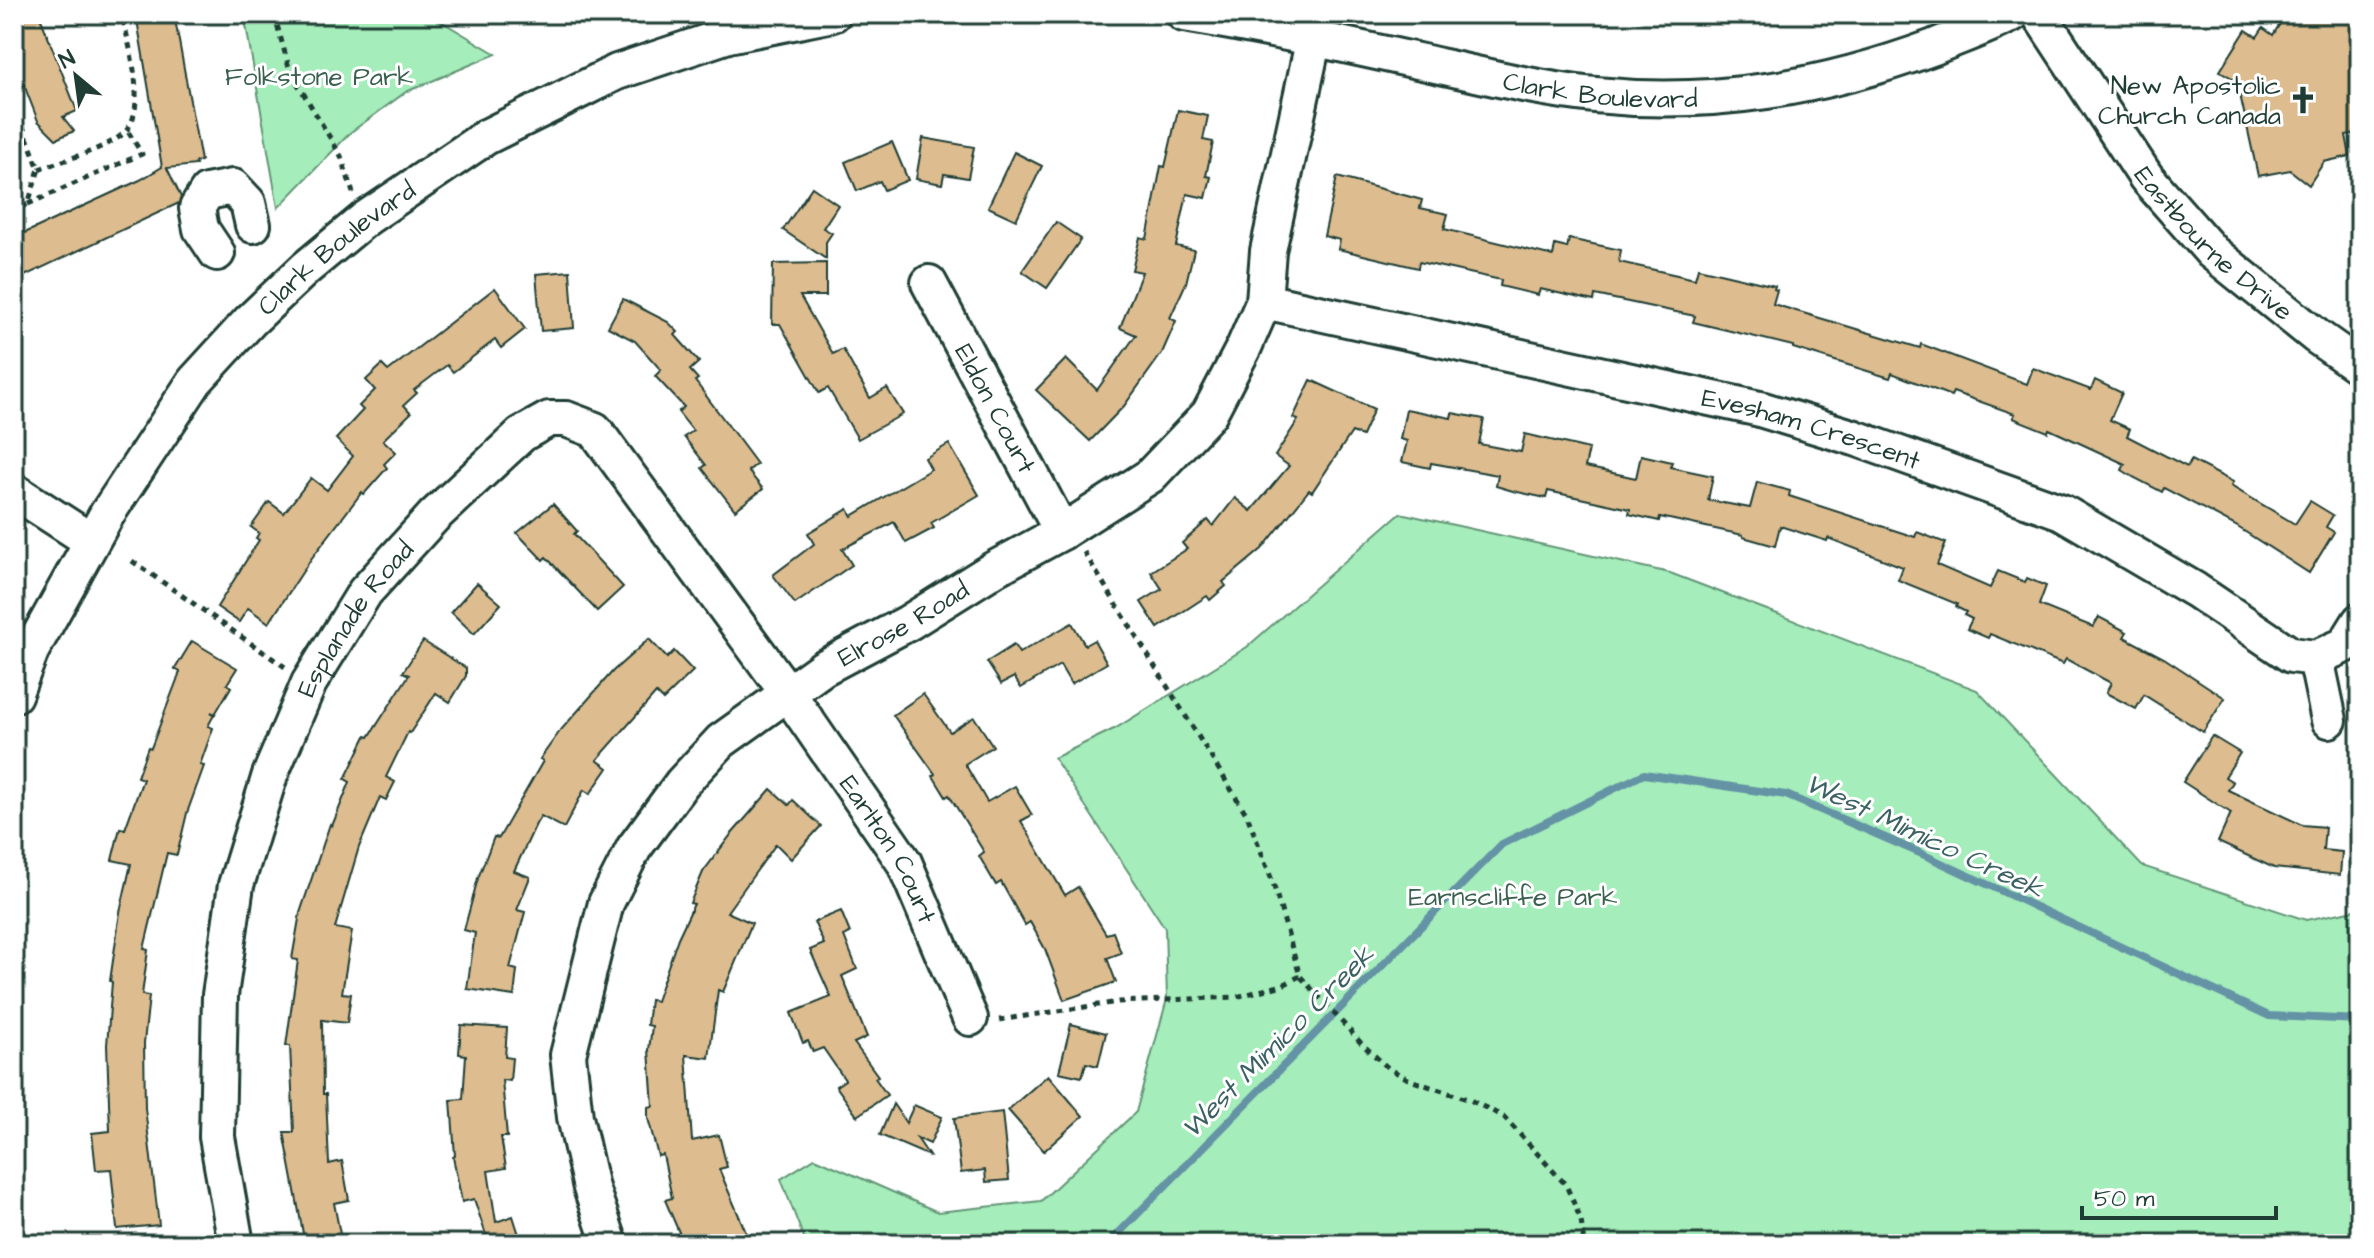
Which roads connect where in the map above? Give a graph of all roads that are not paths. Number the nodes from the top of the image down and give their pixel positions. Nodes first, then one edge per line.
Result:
1 (833, 14) edge
2 (1184, 14) edge
3 (2012, 14) edge
4 (2039, 14) edge
5 (1317, 26) edge
6 (253, 225) dead end
7 (217, 253) dead end
8 (929, 283) dead end
9 (1264, 301) junction
10 (2360, 367) edge
11 (14, 491) edge
12 (1065, 530) junction
13 (91, 541) junction
14 (2360, 621) edge
15 (2316, 658) junction
16 (787, 692) junction
17 (14, 695) edge
18 (2329, 720) dead end
19 (970, 1018) road end
20 (236, 1244) edge
21 (610, 1244) edge

1 - 13 street, Clark Boulevard
2 - 5 street, Clark Boulevard
3 - 5 street, Clark Boulevard
4 - 10 street, Eastbourne Drive
5 - 9 street, Elrose Road
6 - 7 street
8 - 12 street, Eldon Court
9 - 12 street, Elrose Road
9 - 15 street, Evesham Crescent
11 - 13 street
12 - 16 street, Elrose Road
13 - 17 street, Clark Boulevard
14 - 15 street
15 - 18 street
16 - 19 street, Earlton Court
16 - 20 street, Esplanade Road
16 - 21 street, Elrose Road

